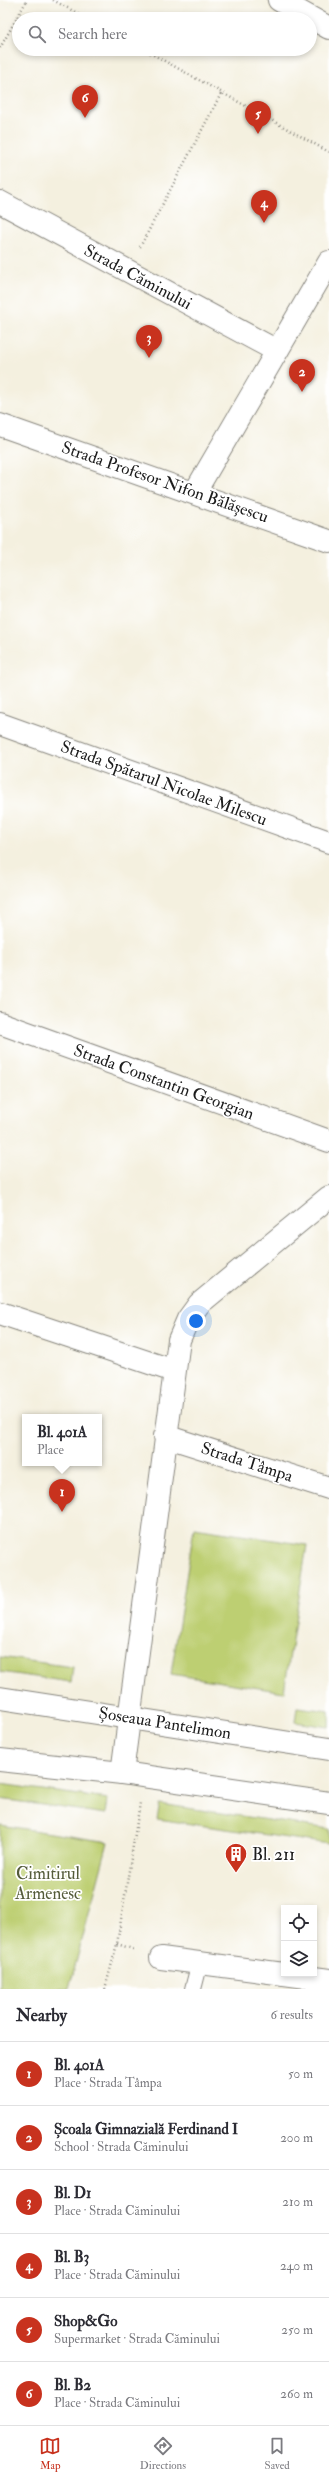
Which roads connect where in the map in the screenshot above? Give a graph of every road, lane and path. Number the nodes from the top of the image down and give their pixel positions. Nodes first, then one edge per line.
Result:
1 (27, 0) edge
2 (53, 0) edge
3 (279, 0) edge
4 (20, 12) edge
5 (75, 12) edge
6 (300, 12) edge
7 (317, 21) edge
8 (12, 27) edge
9 (329, 28) edge
10 (0, 48) edge
11 (156, 56) edge
12 (222, 92) junction
13 (329, 152) edge
14 (0, 202) edge
15 (329, 262) edge
16 (127, 271) junction
17 (277, 351) junction
18 (0, 425) edge
19 (195, 492) junction
20 (329, 541) edge
21 (0, 724) edge
22 (329, 842) edge
23 (0, 1023) edge
24 (329, 1141) edge
25 (329, 1197) edge
26 (0, 1313) edge
27 (174, 1371) junction
28 (165, 1436) junction
29 (329, 1488) edge
30 (0, 1698) edge
31 (130, 1718) junction
32 (329, 1749) edge
33 (0, 1760) edge
34 (122, 1773) junction
35 (144, 1776) junction
36 (329, 1803) edge
37 (161, 1958) dead end
38 (200, 1962) junction
39 (281, 1974) edge
40 (306, 1977) edge
41 (329, 1980) edge
42 (105, 1989) edge
43 (193, 1989) edge

1 - 4 path
2 - 5 path
3 - 6 street
7 - 9 street
8 - 10 path
11 - 12 path
12 - 13 path
12 - 16 path
14 - 16 street, Strada Căminului
15 - 17 street
16 - 17 street, Strada Căminului
17 - 19 street
18 - 19 street, Strada Profesor Nifon Bălășescu
19 - 20 street, Strada Profesor Nifon Bălășescu
21 - 22 street, Strada Spătarul Nicolae Milescu
23 - 24 street, Strada Constantin Georgian
25 - 27 street
26 - 27 street
27 - 28 street
28 - 29 street, Strada Tâmpa
28 - 31 street
30 - 31 street, Șoseaua Pantelimon
31 - 32 street, Șoseaua Pantelimon
31 - 34 street
33 - 34 street
34 - 35 street
35 - 36 street
35 - 42 path
37 - 38 street
38 - 39 street
38 - 43 lane
40 - 41 street

